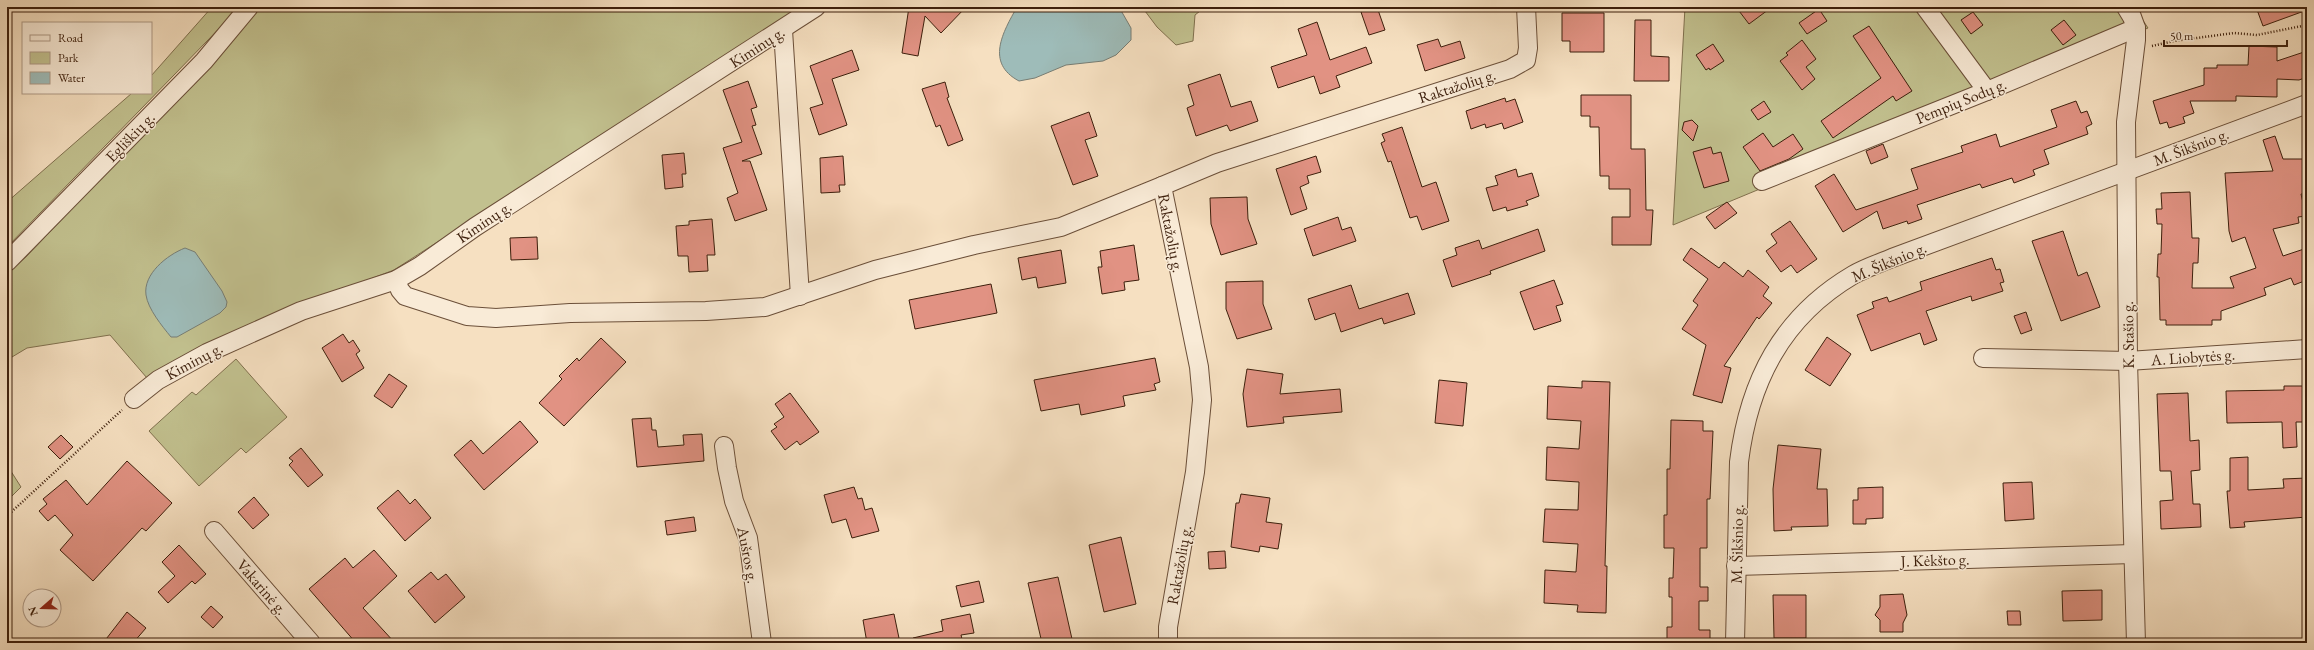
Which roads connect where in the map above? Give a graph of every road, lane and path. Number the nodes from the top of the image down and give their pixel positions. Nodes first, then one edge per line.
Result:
1 (249, 7) edge
2 (816, 7) edge
3 (1526, 7) edge
4 (1925, 7) edge
5 (2126, 7) edge
6 (2307, 25) edge
7 (2136, 28) junction
8 (783, 30) junction
9 (2134, 51) junction
10 (1987, 91) junction
11 (2307, 104) edge
12 (2127, 171) junction
13 (1762, 181) dead end
14 (1162, 186) junction
15 (7, 262) edge
16 (396, 280) junction
17 (800, 296) junction
18 (2307, 349) edge
19 (1983, 358) dead end
20 (2128, 361) junction
21 (134, 399) joint
22 (724, 446) dead end
23 (7, 516) edge
24 (214, 531) dead end
25 (2133, 554) junction
26 (1736, 566) junction
27 (311, 643) edge
28 (762, 643) edge
29 (1168, 643) edge
30 (1735, 643) edge
31 (2136, 643) edge

1 - 15 street, Egliškių g.
2 - 8 street, Kiminų g.
3 - 14 street, Raktažolių g.
4 - 10 street
5 - 7 street
6 - 9 path
7 - 9 street, K. Stašio g.
7 - 10 street, Pempių Sodų g.
8 - 16 street, Kiminų g.
8 - 17 street
9 - 12 street, K. Stašio g.
10 - 13 street, Pempių Sodų g.
11 - 12 street, M. Šikšnio g.
12 - 20 street, K. Stašio g.
12 - 26 street, M. Šikšnio g.
14 - 17 street
14 - 29 street, Raktažolių g.
16 - 17 street
16 - 21 street, Kiminų g.
18 - 20 street, A. Liobytės g.
19 - 20 street, A. Liobytės g.
20 - 25 street, K. Stašio g.
21 - 23 path
22 - 28 street, Aušros g.
24 - 27 street, Vakarinė g.
25 - 26 street, J. Kėkšto g.
25 - 31 street, K. Stašio g.
26 - 30 street, M. Šikšnio g.

